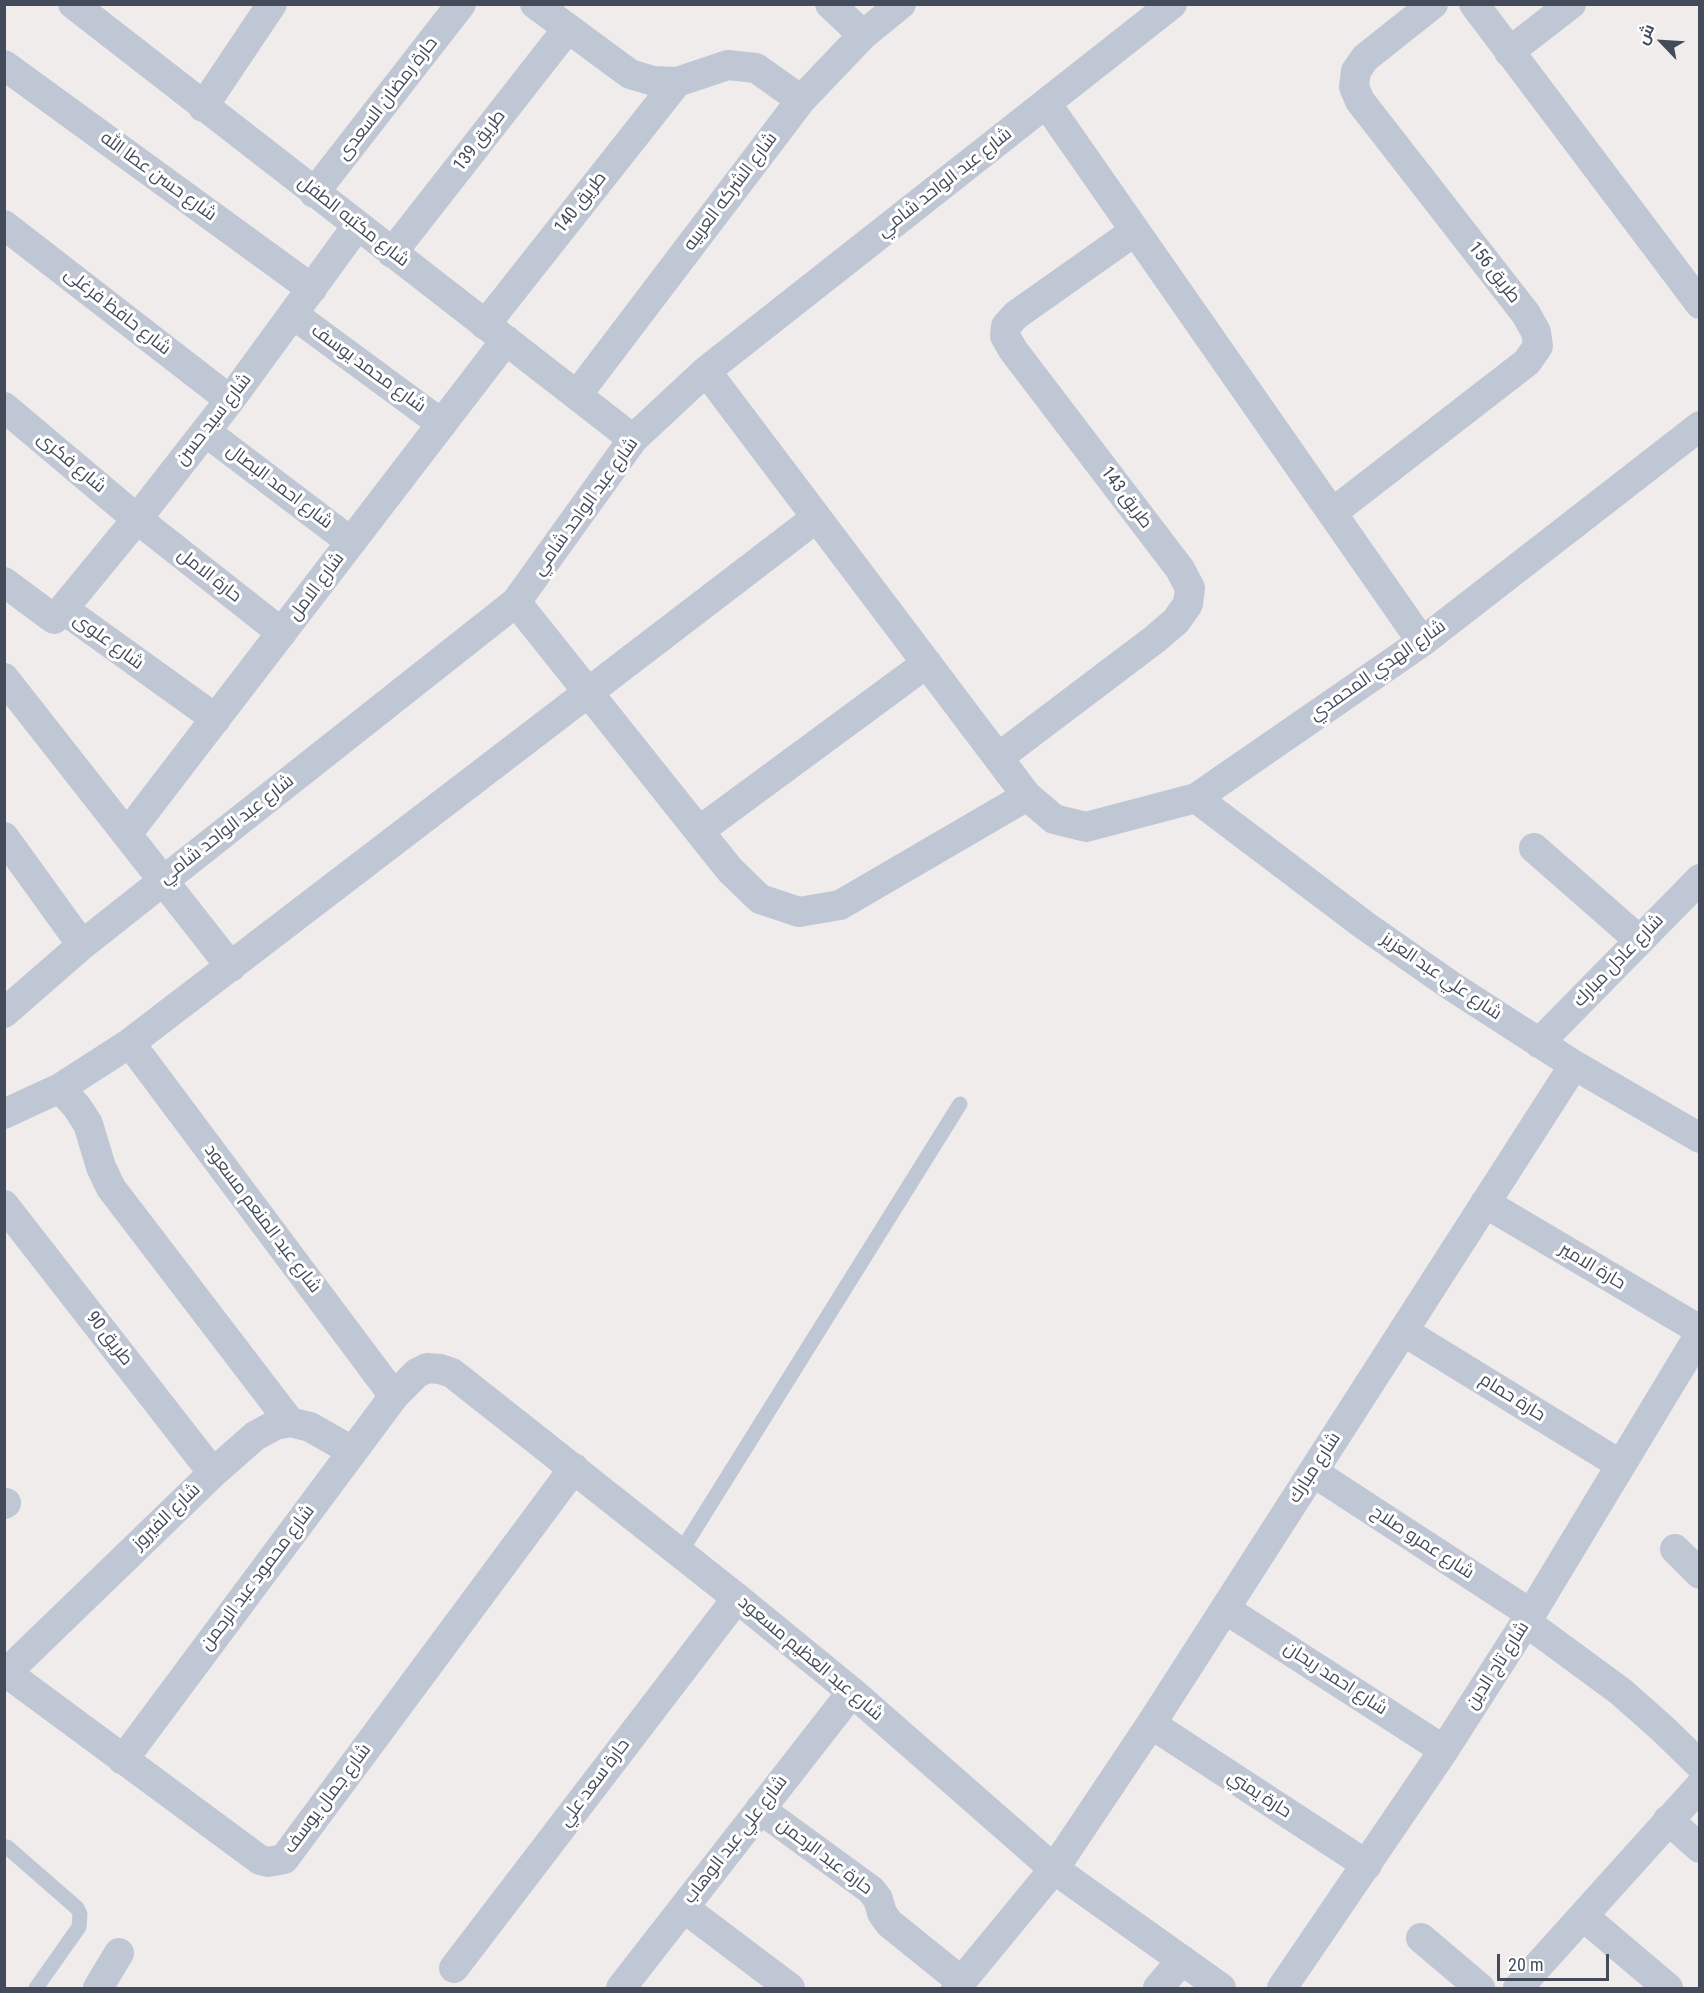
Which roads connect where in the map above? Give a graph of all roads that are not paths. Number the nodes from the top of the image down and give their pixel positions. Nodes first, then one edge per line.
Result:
1 (73, 4) edge
2 (272, 4) edge
3 (461, 4) edge
4 (535, 4) edge
5 (830, 4) edge
6 (901, 4) edge
7 (1172, 4) edge
8 (1433, 4) edge
9 (1474, 4) edge
10 (1571, 4) edge
11 (568, 28) junction
12 (862, 35) junction
13 (1509, 52) junction
14 (4, 64) edge
15 (676, 81) junction
16 (801, 100) junction
17 (1046, 104) junction
18 (203, 107) junction
19 (314, 193) junction
20 (4, 225) edge
21 (357, 226) junction
22 (1135, 231) junction
23 (392, 253) junction
24 (312, 289) junction
25 (1700, 304) edge
26 (294, 315) junction
27 (496, 332) junction
28 (706, 371) junction
29 (577, 395) junction
30 (230, 400) junction
31 (4, 407) edge
32 (442, 424) junction
33 (1700, 426) edge
34 (206, 432) junction
35 (633, 439) junction
36 (1332, 513) junction
37 (816, 518) junction
38 (137, 519) junction
39 (351, 542) junction
40 (4, 582) edge
41 (516, 602) junction
42 (63, 609) junction
43 (282, 633) junction
44 (1422, 642) junction
45 (927, 663) junction
46 (4, 678) edge
47 (589, 692) junction
48 (216, 719) junction
49 (999, 758) junction
50 (1027, 796) junction
51 (1196, 798) junction
52 (699, 831) junction
53 (127, 834) junction
54 (4, 837) edge
55 (1534, 848) dead end
56 (1700, 879) edge
57 (163, 880) junction
58 (1639, 940) junction
59 (82, 945) junction
60 (231, 967) junction
61 (4, 1013) edge
62 (130, 1043) junction
63 (1539, 1043) junction
64 (1574, 1065) junction
65 (60, 1088) junction
66 (960, 1104) dead end
67 (4, 1114) edge
68 (1700, 1138) edge
69 (1485, 1203) junction
70 (4, 1205) edge
71 (1403, 1331) junction
72 (1700, 1332) edge
73 (394, 1396) junction
74 (290, 1422) junction
75 (352, 1451) junction
76 (1621, 1466) junction
77 (574, 1468) junction
78 (1313, 1472) junction
79 (213, 1473) junction
80 (1675, 1549) dead end
81 (680, 1553) junction
82 (1700, 1574) edge
83 (737, 1598) junction
84 (1225, 1609) junction
85 (1529, 1618) junction
86 (6, 1674) edge
87 (852, 1692) junction
88 (1151, 1724) junction
89 (1444, 1750) junction
90 (123, 1760) junction
91 (1700, 1765) edge
92 (1700, 1786) edge
93 (760, 1809) junction
94 (1668, 1820) junction
95 (7, 1847) dead end
96 (1700, 1848) edge
97 (1367, 1865) junction
98 (1054, 1869) junction
99 (684, 1908) junction
100 (1583, 1916) junction
101 (1421, 1938) dead end
102 (119, 1953) dead end
103 (1182, 1960) junction
104 (454, 1968) dead end
105 (959, 1985) edge
106 (36, 1989) edge
107 (98, 1989) edge
108 (621, 1989) edge
109 (790, 1989) edge
110 (1158, 1989) edge
111 (1221, 1989) edge
112 (1282, 1989) edge
113 (1480, 1989) edge
114 (1518, 1989) edge
115 (1668, 1989) edge

1 - 18 street, شارع مكتبه الطفل
2 - 18 street
3 - 19 street, حارة رمضان السعدى
4 - 11 street
5 - 12 street
6 - 12 street, شارع الشركه العربيه
7 - 17 street, شارع عبد الواحد شامي
8 - 36 street, طريق 156
9 - 13 street
10 - 13 street
11 - 15 street
11 - 23 street, طريق 139
12 - 16 street, شارع الشركه العربيه
13 - 25 street
14 - 24 street, شارع حسن عطا الله
15 - 16 street
15 - 27 street, طريق 140
16 - 29 street, شارع الشركه العربيه
17 - 22 street
17 - 28 street, شارع عبد الواحد شامي
18 - 19 street, شارع مكتبه الطفل
19 - 21 street, شارع مكتبه الطفل
20 - 30 street, شارع حافظ فرغلى
21 - 23 street, شارع مكتبه الطفل
21 - 24 street, شارع سيد حسن
22 - 36 street
22 - 49 street, طريق 143
23 - 27 street, شارع مكتبه الطفل
24 - 26 street, شارع سيد حسن
26 - 30 street, شارع سيد حسن
26 - 32 street, شارع محمد يوسف
27 - 29 street, شارع مكتبه الطفل
27 - 32 street, شارع الامل
28 - 35 street, شارع عبد الواحد شامي
28 - 37 street, شارع الهدي المحمدي
29 - 35 street, شارع مكتبه الطفل
30 - 34 street, شارع سيد حسن
31 - 38 street, شارع فكرى
32 - 39 street, شارع الامل
33 - 44 street, شارع الهدي المحمدي
34 - 38 street, شارع سيد حسن
34 - 39 street, شارع احمد البصال
35 - 41 street, شارع عبد الواحد شامي
36 - 44 street
37 - 45 street, شارع الهدي المحمدي
37 - 47 street
38 - 42 street, شارع سيد حسن
38 - 43 street, حارة الامل
39 - 43 street, شارع الامل
40 - 42 street, شارع علوى
41 - 47 street
41 - 57 street, شارع عبد الواحد شامي
42 - 48 street, شارع علوى
43 - 48 street, شارع الامل
44 - 51 street, شارع الهدي المحمدي
45 - 49 street, شارع الهدي المحمدي
45 - 52 street
46 - 53 street
47 - 52 street
47 - 60 street
48 - 53 street, شارع الامل
49 - 50 street, شارع الهدي المحمدي
50 - 51 street, شارع الهدي المحمدي
50 - 52 street
51 - 63 street, شارع علي عبد العزيز
53 - 57 street
54 - 59 street
55 - 58 street
56 - 58 street, شارع عادل مبارك
57 - 59 street, شارع عبد الواحد شامي
57 - 60 street
58 - 63 street, شارع عادل مبارك
59 - 61 street, شارع عبد الواحد شامي
60 - 62 street
62 - 65 street
62 - 73 street, شارع عبد المنعم مسعود
63 - 64 street, شارع علي عبد العزيز
64 - 68 street, شارع علي عبد العزيز
64 - 69 street, شارع مبارك
65 - 67 street
65 - 74 street
66 - 81 lane
69 - 71 street, شارع مبارك
69 - 72 street, حارة الامير
70 - 79 street, طريق 90
71 - 76 street, حارة حمام
71 - 78 street, شارع مبارك
72 - 76 street, شارع تاج الدين
73 - 75 street, شارع محمود عبد الرحمن
73 - 77 street, شارع عبد العظيم مسعود
74 - 75 street
74 - 79 street, شارع الفيروز
75 - 90 street, شارع محمود عبد الرحمن
76 - 85 street, شارع تاج الدين
77 - 81 street, شارع عبد العظيم مسعود
77 - 90 street, شارع جمال يوسف
78 - 84 street, شارع مبارك
78 - 85 street, شارع عمرو صلاح
79 - 86 street, شارع الفيروز
80 - 82 street
81 - 83 street, شارع عبد العظيم مسعود
83 - 87 street, شارع عبد العظيم مسعود
83 - 104 street, حارة سعد علي
84 - 88 street, شارع مبارك
84 - 89 street, شارع احمد ريحان
85 - 89 street, شارع تاج الدين
85 - 91 street, شارع عمرو صلاح
86 - 90 street, شارع جمال يوسف
87 - 93 street, شارع علي عبد الوهاب
87 - 98 street, شارع عبد العظيم مسعود
88 - 97 street, حارة يمني
88 - 98 street, شارع مبارك
89 - 97 street, شارع تاج الدين
92 - 94 street
93 - 99 street, شارع علي عبد الوهاب
93 - 105 street, حارة عبد الرحمن
94 - 96 street
94 - 100 street
95 - 106 lane
97 - 112 street, شارع تاج الدين
98 - 103 street, شارع عبد العظيم مسعود
98 - 105 street, شارع مبارك
99 - 108 street, شارع علي عبد الوهاب
99 - 109 street
100 - 114 street
100 - 115 street
101 - 113 street
102 - 107 street
103 - 110 street
103 - 111 street, شارع عبد العظيم مسعود

